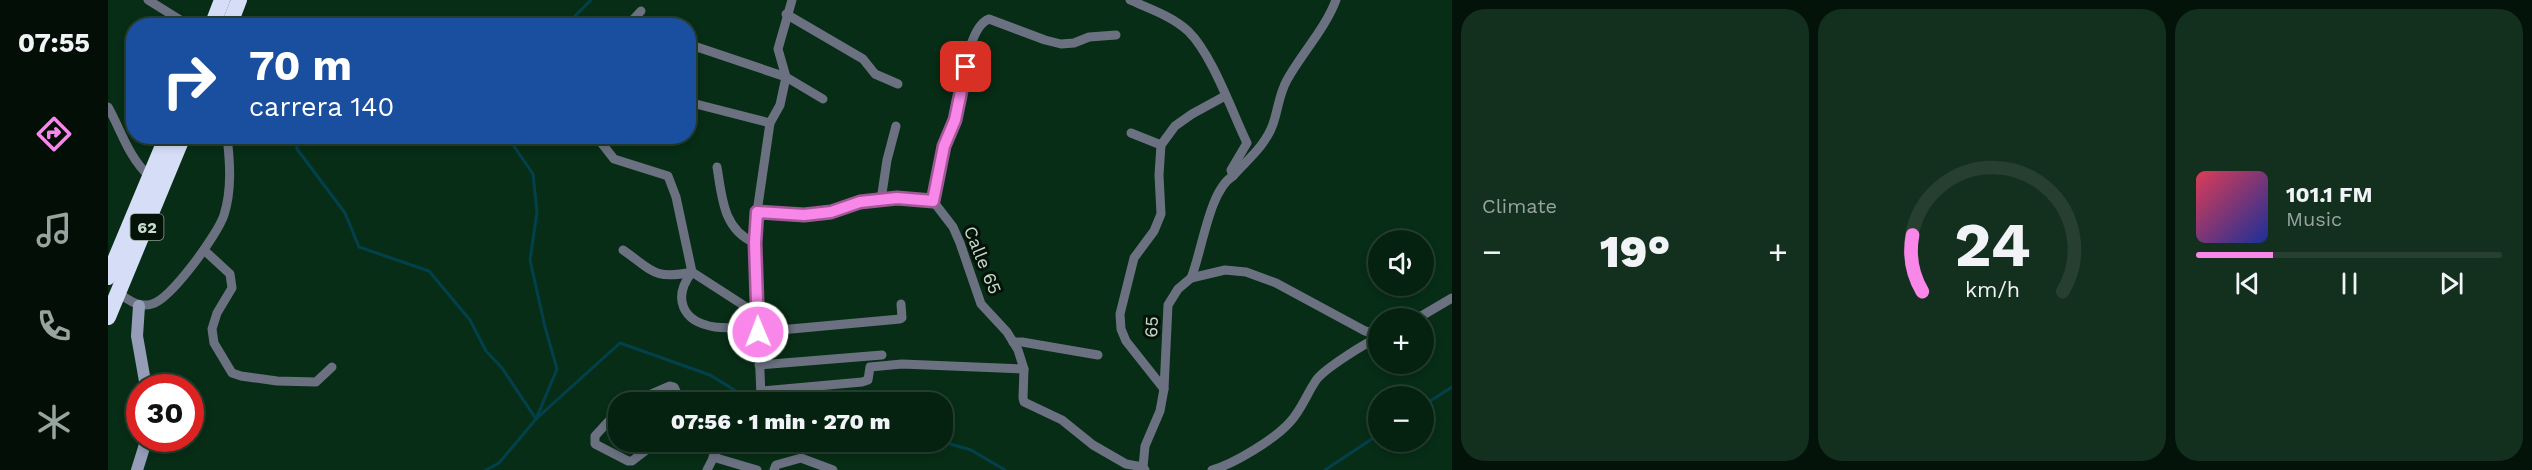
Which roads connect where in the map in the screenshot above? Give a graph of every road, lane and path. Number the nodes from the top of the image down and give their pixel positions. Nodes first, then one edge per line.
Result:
1 (148, 0) edge
2 (222, 0) edge
3 (239, 0) edge
4 (792, 0) edge
5 (1130, 0) edge
6 (1336, 0) edge
7 (641, 11) dead end
8 (786, 14) junction
9 (177, 18) edge
10 (215, 18) edge
11 (232, 18) edge
12 (634, 18) edge
13 (1116, 35) dead end
14 (696, 47) edge
15 (786, 77) junction
16 (898, 84) dead end
17 (1225, 96) junction
18 (823, 99) dead end
19 (696, 104) edge
20 (108, 107) edge
21 (770, 123) junction
22 (896, 126) dead end
23 (1131, 133) dead end
24 (163, 144) edge
25 (180, 144) edge
26 (227, 144) edge
27 (602, 144) edge
28 (1161, 144) junction
29 (717, 167) dead end
30 (149, 176) junction
31 (1233, 176) junction
32 (881, 200) junction
33 (933, 201) junction
34 (757, 212) junction
35 (755, 243) junction
36 (204, 250) junction
37 (623, 250) dead end
38 (692, 272) junction
39 (108, 277) edge
40 (1191, 278) junction
41 (118, 293) junction
42 (1452, 298) edge
43 (901, 304) dead end
44 (140, 306) junction
45 (1434, 309) edge
46 (757, 314) junction
47 (108, 317) edge
48 (758, 332) junction
49 (1368, 332) edge
50 (1013, 342) junction
51 (1368, 342) edge
52 (882, 355) dead end
53 (1098, 355) dead end
54 (759, 365) junction
55 (332, 367) dead end
56 (1024, 369) junction
57 (144, 374) edge
58 (1164, 389) junction
59 (656, 392) edge
60 (676, 392) edge
61 (760, 392) edge
62 (793, 392) edge
63 (608, 422) edge
64 (608, 451) edge
65 (143, 452) edge
66 (611, 452) edge
67 (644, 452) edge
68 (716, 452) edge
69 (713, 457) junction
70 (1144, 469) edge
71 (138, 470) edge
72 (707, 470) edge
73 (757, 470) edge
74 (774, 470) edge
75 (833, 470) edge
76 (1212, 470) edge

1 - 9 street
2 - 10 highway
3 - 11 highway
4 - 8 street
5 - 17 street
6 - 31 street
7 - 12 street
8 - 15 street
8 - 16 street
13 - 33 street
14 - 15 street
15 - 18 street
15 - 21 street
17 - 28 street
17 - 31 street
19 - 21 street
20 - 30 street
21 - 34 street
22 - 32 street
23 - 28 street
24 - 30 highway, 62
25 - 41 highway, 62
26 - 36 street
27 - 38 street
28 - 58 street
29 - 35 street
30 - 39 highway, 62
31 - 40 street
32 - 33 street
32 - 34 street
33 - 50 street, Calle 65
34 - 35 street
35 - 46 street
36 - 44 street
36 - 55 street
37 - 38 street
38 - 46 street
38 - 48 street
40 - 49 street
40 - 58 street, 65
41 - 44 street
41 - 47 highway, 62
42 - 45 street
43 - 48 street
44 - 57 street
46 - 48 street
48 - 54 street
50 - 53 street
50 - 56 street, Calle 65
51 - 76 street
52 - 54 street
54 - 61 street
56 - 62 street
56 - 70 street, Calle 65
58 - 70 street, 65
59 - 60 street
63 - 64 street
65 - 71 street
66 - 67 street
68 - 69 street
69 - 72 street
69 - 73 street
74 - 75 street

